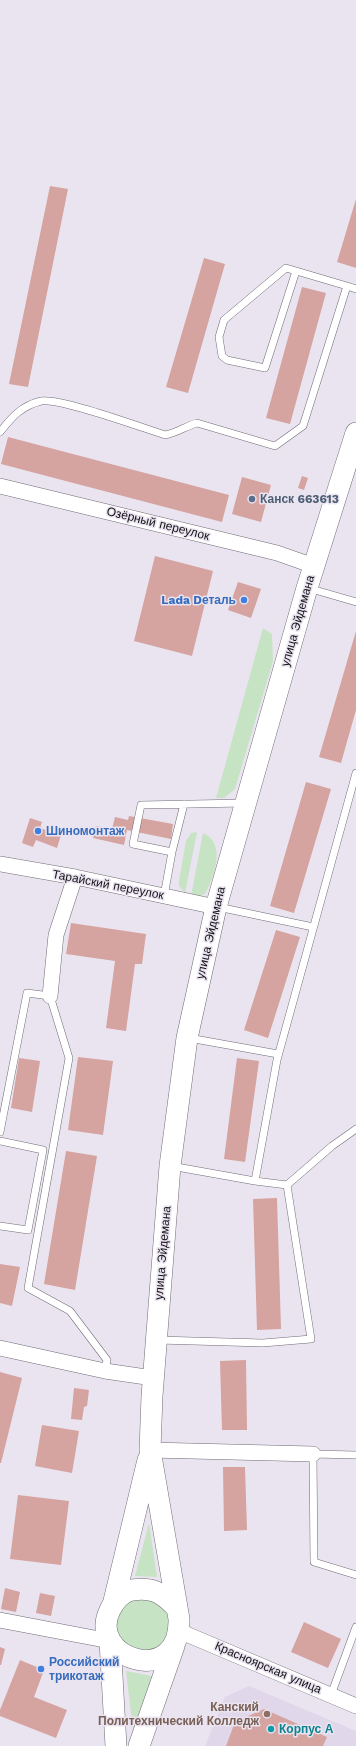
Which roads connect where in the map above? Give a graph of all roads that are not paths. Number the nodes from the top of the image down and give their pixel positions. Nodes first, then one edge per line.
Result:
1 (296, 272) junction
2 (347, 286) junction
3 (356, 289) edge
4 (0, 432) edge
5 (356, 433) edge
6 (0, 486) edge
7 (314, 566) junction
8 (307, 588) junction
9 (356, 602) edge
10 (356, 773) edge
11 (244, 803) junction
12 (184, 804) junction
13 (172, 852) junction
14 (0, 864) edge
15 (75, 877) junction
16 (164, 896) junction
17 (216, 907) junction
18 (313, 927) junction
19 (50, 996) junction
20 (187, 1038) junction
21 (278, 1054) junction
22 (356, 1129) edge
23 (0, 1132) edge
24 (0, 1141) edge
25 (170, 1166) junction
26 (255, 1181) junction
27 (287, 1185) junction
28 (0, 1226) edge
29 (156, 1340) junction
30 (0, 1348) edge
31 (105, 1371) junction
32 (154, 1378) junction
33 (150, 1450) junction
34 (313, 1454) junction
35 (356, 1455) edge
36 (356, 1575) edge
37 (114, 1601) junction
38 (175, 1606) junction
39 (0, 1620) edge
40 (356, 1627) edge
41 (176, 1639) junction
42 (110, 1641) junction
43 (330, 1695) junction
44 (356, 1706) edge
45 (116, 1746) edge
46 (139, 1746) edge

1 - 1 lane
1 - 2 lane
2 - 3 lane
2 - 4 lane
5 - 7 main road, улица Эйдемана
6 - 7 street, Озёрный переулок
7 - 8 main road, улица Эйдемана
8 - 9 lane
8 - 11 main road, улица Эйдемана
10 - 18 lane
11 - 12 lane
11 - 17 main road, улица Эйдемана
12 - 13 lane
12 - 13 lane
13 - 16 lane
14 - 15 street, Тарайский переулок
15 - 16 street, Тарайский переулок
15 - 19 street
16 - 17 street, Тарайский переулок
17 - 18 lane
17 - 20 main road, улица Эйдемана
18 - 21 lane
19 - 23 lane
19 - 31 lane
20 - 21 lane
20 - 25 main road, улица Эйдемана
21 - 26 lane
22 - 27 lane
24 - 28 lane
25 - 26 lane
25 - 29 main road, улица Эйдемана
26 - 27 lane
27 - 29 lane
29 - 32 main road, улица Эйдемана
30 - 31 street
31 - 32 street
32 - 33 main road, улица Эйдемана
33 - 34 street
33 - 37 main road
33 - 38 main road
34 - 35 lane
34 - 36 lane
37 - 38 main road
37 - 42 main road
38 - 41 main road
39 - 42 street
40 - 43 lane
41 - 42 main road
41 - 43 street, Красноярская улица
41 - 46 main road
42 - 45 main road
43 - 44 street, Красноярская улица

